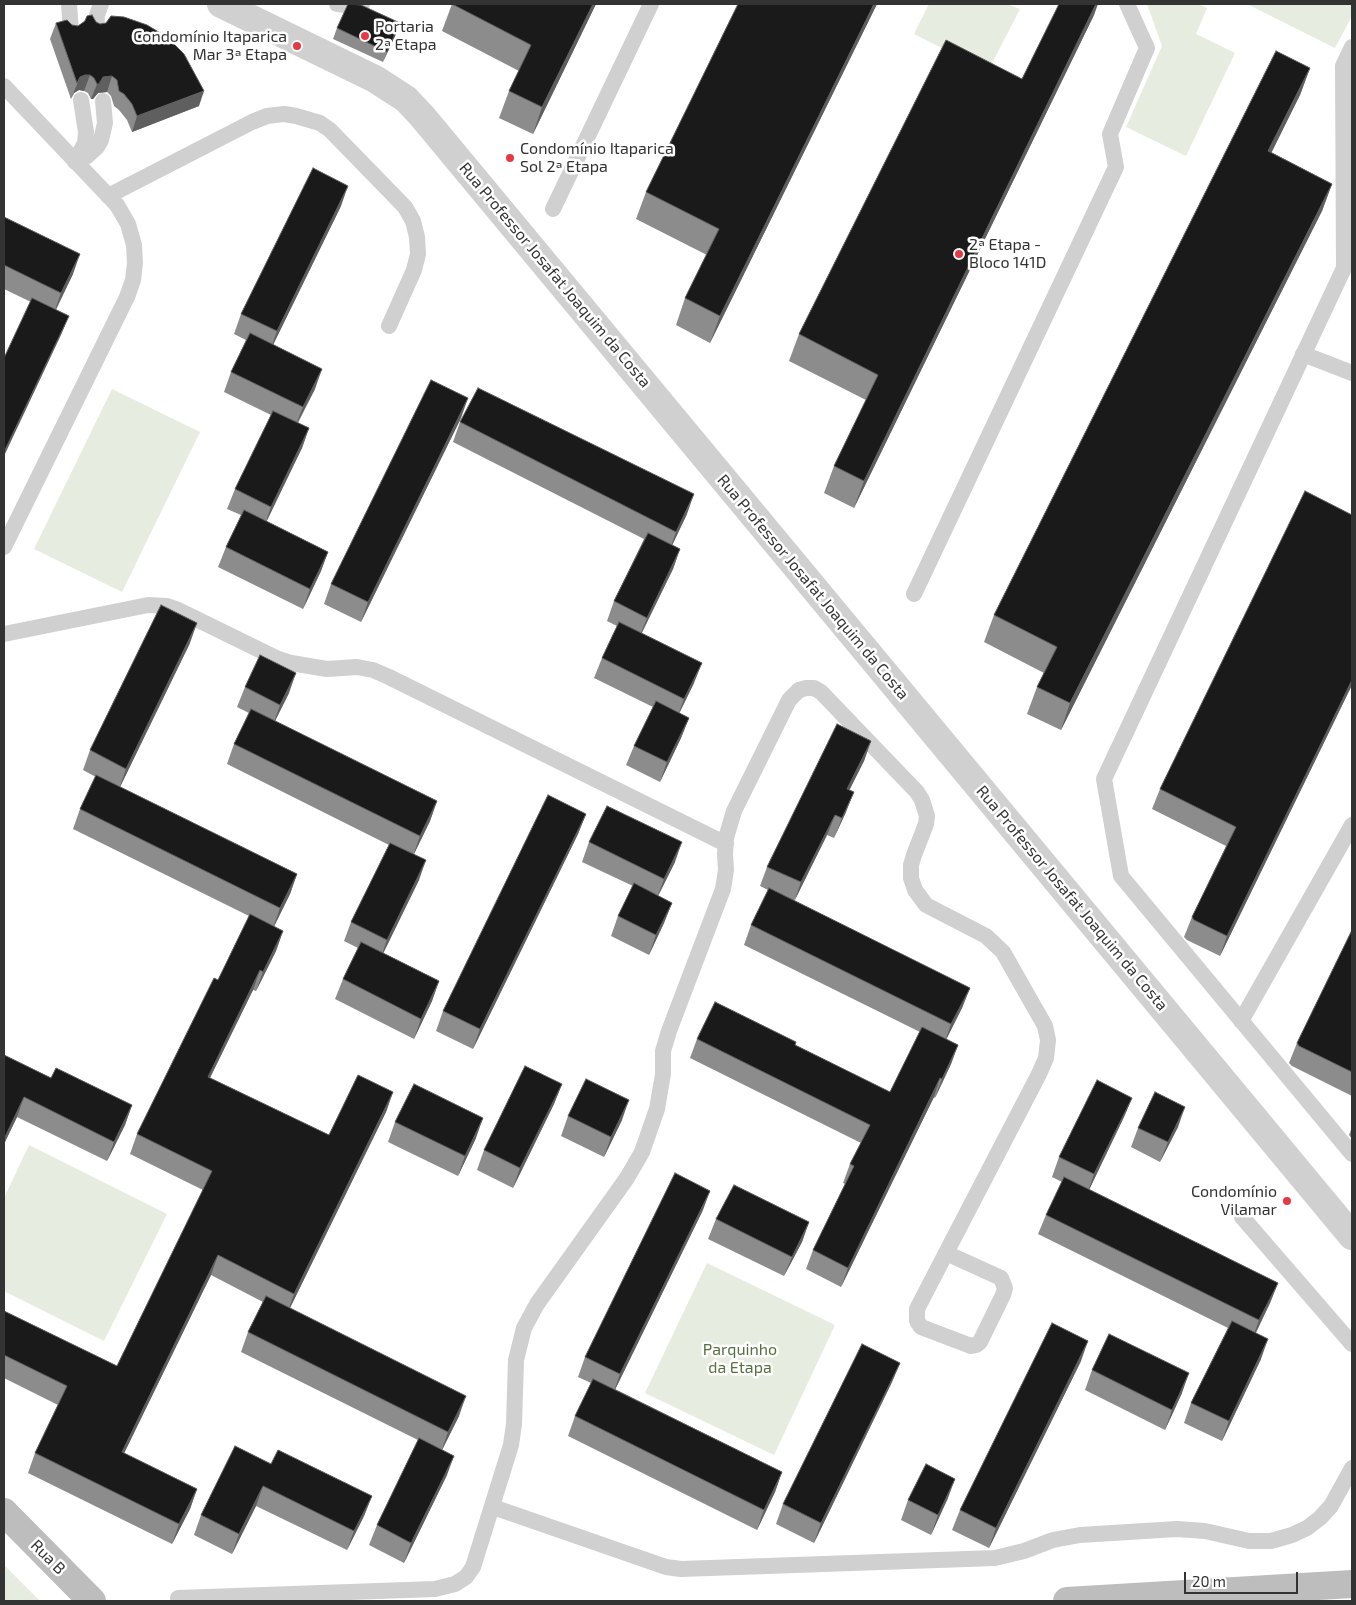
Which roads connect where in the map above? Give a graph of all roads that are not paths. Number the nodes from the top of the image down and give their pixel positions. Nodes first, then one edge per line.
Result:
1 (70, 4) edge
2 (101, 4) edge
3 (221, 4) edge
4 (337, 4) edge
5 (362, 4) edge
6 (651, 4) edge
7 (1128, 4) edge
8 (96, 30) edge
9 (71, 32) edge
10 (1352, 47) edge
11 (4, 86) edge
12 (81, 100) edge
13 (104, 101) edge
14 (75, 162) junction
15 (108, 196) junction
16 (554, 209) dead end
17 (389, 326) dead end
18 (1303, 354) junction
19 (1352, 373) edge
20 (4, 547) edge
21 (914, 594) dead end
22 (4, 634) edge
23 (1352, 825) edge
24 (726, 844) junction
25 (1241, 1020) junction
26 (1352, 1154) edge
27 (1242, 1217) dead end
28 (1352, 1236) edge
29 (946, 1253) junction
30 (1352, 1344) edge
31 (1352, 1468) edge
32 (493, 1507) junction
33 (4, 1512) edge
34 (1352, 1584) edge
35 (178, 1598) dead end
36 (92, 1601) edge
37 (1067, 1601) edge

1 - 9 lane
2 - 8 lane
3 - 28 street, Rua Professor Josafat Joaquim da Costa
4 - 5 lane
6 - 16 lane
7 - 21 lane
10 - 18 lane
11 - 14 lane
12 - 14 lane
13 - 14 lane
14 - 15 lane
15 - 17 lane
15 - 20 lane
18 - 19 lane
18 - 25 lane
22 - 24 lane
23 - 25 lane
24 - 29 lane
24 - 32 lane
25 - 26 lane
27 - 30 lane
29 - 29 lane
31 - 32 lane
32 - 35 lane
33 - 36 main road, Rua B
34 - 37 main road

